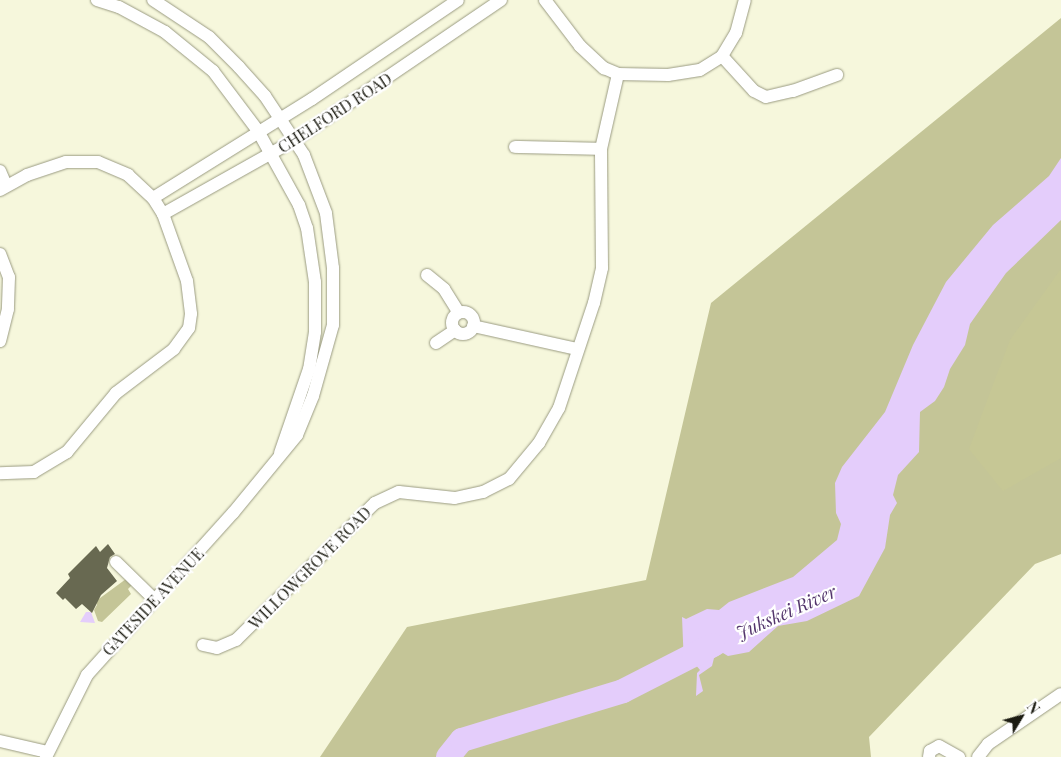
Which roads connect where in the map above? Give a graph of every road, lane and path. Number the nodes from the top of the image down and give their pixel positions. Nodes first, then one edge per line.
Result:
1 (97, 0) edge
2 (153, 0) edge
3 (458, 0) edge
4 (501, 0) edge
5 (545, 0) edge
6 (745, 0) edge
7 (722, 56) junction
8 (618, 74) junction
9 (837, 75) dead end
10 (280, 117) junction
11 (258, 131) junction
12 (295, 140) junction
13 (515, 147) dead end
14 (601, 149) junction
15 (228, 151) junction
16 (272, 154) junction
17 (239, 170) junction
18 (0, 171) edge
19 (3, 188) edge
20 (153, 198) junction
21 (163, 214) junction
22 (0, 254) edge
23 (428, 275) dead end
24 (460, 313) junction
25 (473, 326) junction
26 (455, 330) junction
27 (0, 340) edge
28 (436, 343) dead end
29 (577, 349) junction
30 (278, 458) junction
31 (0, 473) edge
32 (116, 562) dead end
33 (155, 600) junction
34 (203, 645) dead end
35 (1061, 694) edge
36 (0, 740) edge
37 (46, 755) edge
38 (929, 757) edge
39 (959, 757) edge
40 (978, 757) edge

1 - 11 street, GATESIDE AVENUE
2 - 10 street, GATESIDE AVENUE
3 - 10 street, CHELFORD ROAD
4 - 12 street, CHELFORD ROAD
5 - 8 street
6 - 7 street
7 - 8 street
7 - 9 street
8 - 14 street, WILLOWGROVE ROAD
10 - 11 street, CHELFORD ROAD
10 - 12 street, GATESIDE AVENUE
11 - 15 street, CHELFORD ROAD
11 - 16 street, GATESIDE AVENUE
12 - 16 street, CHELFORD ROAD
12 - 30 street, GATESIDE AVENUE
13 - 14 street
14 - 29 street, WILLOWGROVE ROAD
15 - 17 street
15 - 20 street, CHELFORD ROAD
16 - 17 street, CHELFORD ROAD
16 - 30 street, GATESIDE AVENUE
17 - 21 street, CHELFORD ROAD
18 - 19 street
19 - 20 street
20 - 21 street
21 - 31 street
22 - 27 street
23 - 24 street
24 - 25 street
24 - 26 street
25 - 26 street
25 - 29 street
26 - 28 street
29 - 34 street, WILLOWGROVE ROAD
30 - 33 street, GATESIDE AVENUE
32 - 33 street
33 - 37 street, GATESIDE AVENUE
35 - 40 street
36 - 37 street
38 - 39 street

